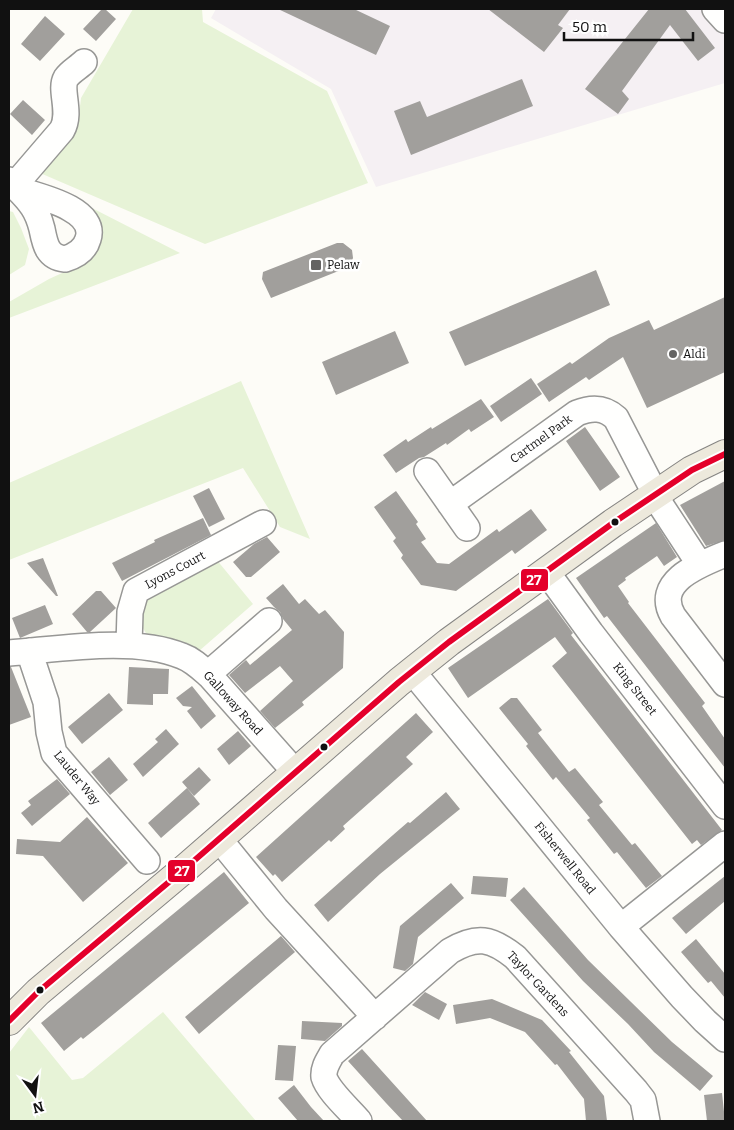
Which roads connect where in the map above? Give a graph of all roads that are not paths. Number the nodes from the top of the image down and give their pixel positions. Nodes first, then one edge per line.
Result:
1 (715, 9) edge
2 (725, 20) edge
3 (84, 62) dead end
4 (14, 185) edge
5 (725, 454) edge
6 (427, 471) dead end
7 (655, 495) junction
8 (450, 504) junction
9 (263, 524) dead end
10 (467, 528) dead end
11 (725, 554) edge
12 (700, 565) junction
13 (546, 571) junction
14 (269, 621) dead end
15 (129, 645) junction
16 (19, 652) edge
17 (412, 671) junction
18 (208, 674) junction
19 (725, 684) edge
20 (296, 773) junction
21 (725, 806) edge
22 (219, 839) junction
23 (725, 844) edge
24 (147, 861) dead end
25 (621, 927) junction
26 (375, 1018) junction
27 (9, 1021) edge
28 (725, 1039) edge
29 (360, 1121) edge
30 (647, 1121) edge

1 - 2 street
3 - 4 street
5 - 7 main road
6 - 8 street
7 - 8 street, Cartmel Park
7 - 12 street, Cartmel Park
7 - 13 main road
8 - 10 street
9 - 15 street, Lyons Court
11 - 12 street
12 - 19 street
13 - 17 main road
13 - 21 street, King Street
14 - 18 street
15 - 16 street, Galloway Road
15 - 18 street, Galloway Road
16 - 24 street, Lauder Way
17 - 20 main road
17 - 25 street, Fisherwell Road
18 - 20 street, Galloway Road
20 - 22 main road
22 - 26 street
22 - 27 main road
23 - 25 street
25 - 28 street, Fisherwell Road
26 - 29 street, Taylor Gardens
26 - 30 street, Taylor Gardens

